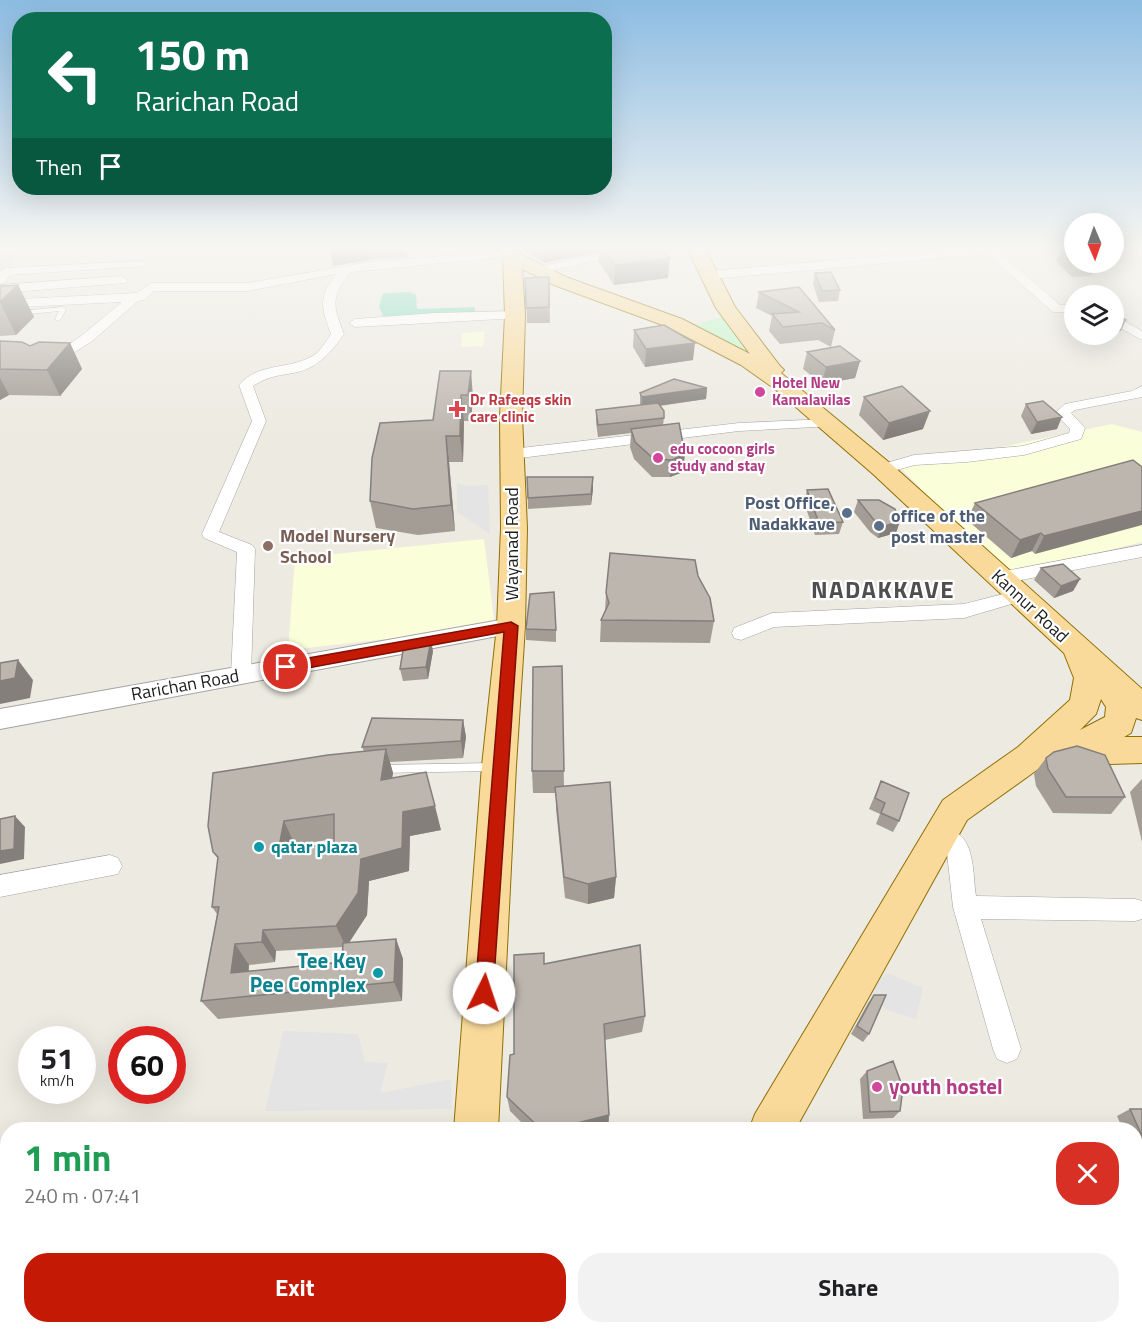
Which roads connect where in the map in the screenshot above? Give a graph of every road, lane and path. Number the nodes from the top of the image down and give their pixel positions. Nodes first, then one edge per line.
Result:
1 (50, 310) edge
2 (62, 310) edge
3 (120, 310) edge
4 (330, 310) edge
5 (447, 310) edge
6 (515, 310) edge
7 (640, 310) edge
8 (718, 310) edge
9 (728, 310) edge
10 (0, 315) edge
11 (58, 319) dead end
12 (355, 323) dead end
13 (675, 323) junction
14 (1124, 325) edge
15 (1142, 336) edge
16 (44, 366) edge
17 (783, 384) junction
18 (1142, 390) edge
19 (828, 423) junction
20 (512, 454) junction
21 (882, 469) junction
22 (1142, 551) edge
23 (1000, 578) junction
24 (1019, 596) junction
25 (511, 626) junction
26 (741, 633) dead end
27 (1088, 660) junction
28 (241, 675) junction
29 (1142, 708) edge
30 (0, 718) edge
31 (1142, 750) edge
32 (1030, 757) junction
33 (499, 766) junction
34 (372, 770) edge
35 (940, 836) junction
36 (110, 866) dead end
37 (0, 886) edge
38 (964, 907) junction
39 (1135, 910) dead end
40 (1007, 1049) dead end
41 (477, 1122) edge
42 (780, 1122) edge

1 - 10 lane
2 - 11 lane
3 - 16 street
4 - 28 street
5 - 12 street
6 - 20 main road, Wayanad Road
7 - 13 main road
8 - 13 main road
9 - 17 main road
13 - 17 main road
14 - 15 street
17 - 19 main road, Kannur Road
18 - 21 street
19 - 20 street
19 - 21 main road, Kannur Road
20 - 25 main road, Wayanad Road
21 - 23 main road, Kannur Road
22 - 23 street
23 - 24 main road, Kannur Road
24 - 26 street
24 - 27 main road, Kannur Road
25 - 28 street, Rarichan Road
25 - 33 main road, Wayanad Road
27 - 29 main road, Kannur Road
27 - 32 main road
28 - 30 street, Rarichan Road
31 - 32 main road
32 - 35 main road
33 - 34 lane
33 - 41 main road, Wayanad Road
35 - 38 street
35 - 42 main road
36 - 37 street
38 - 39 street
38 - 40 street

